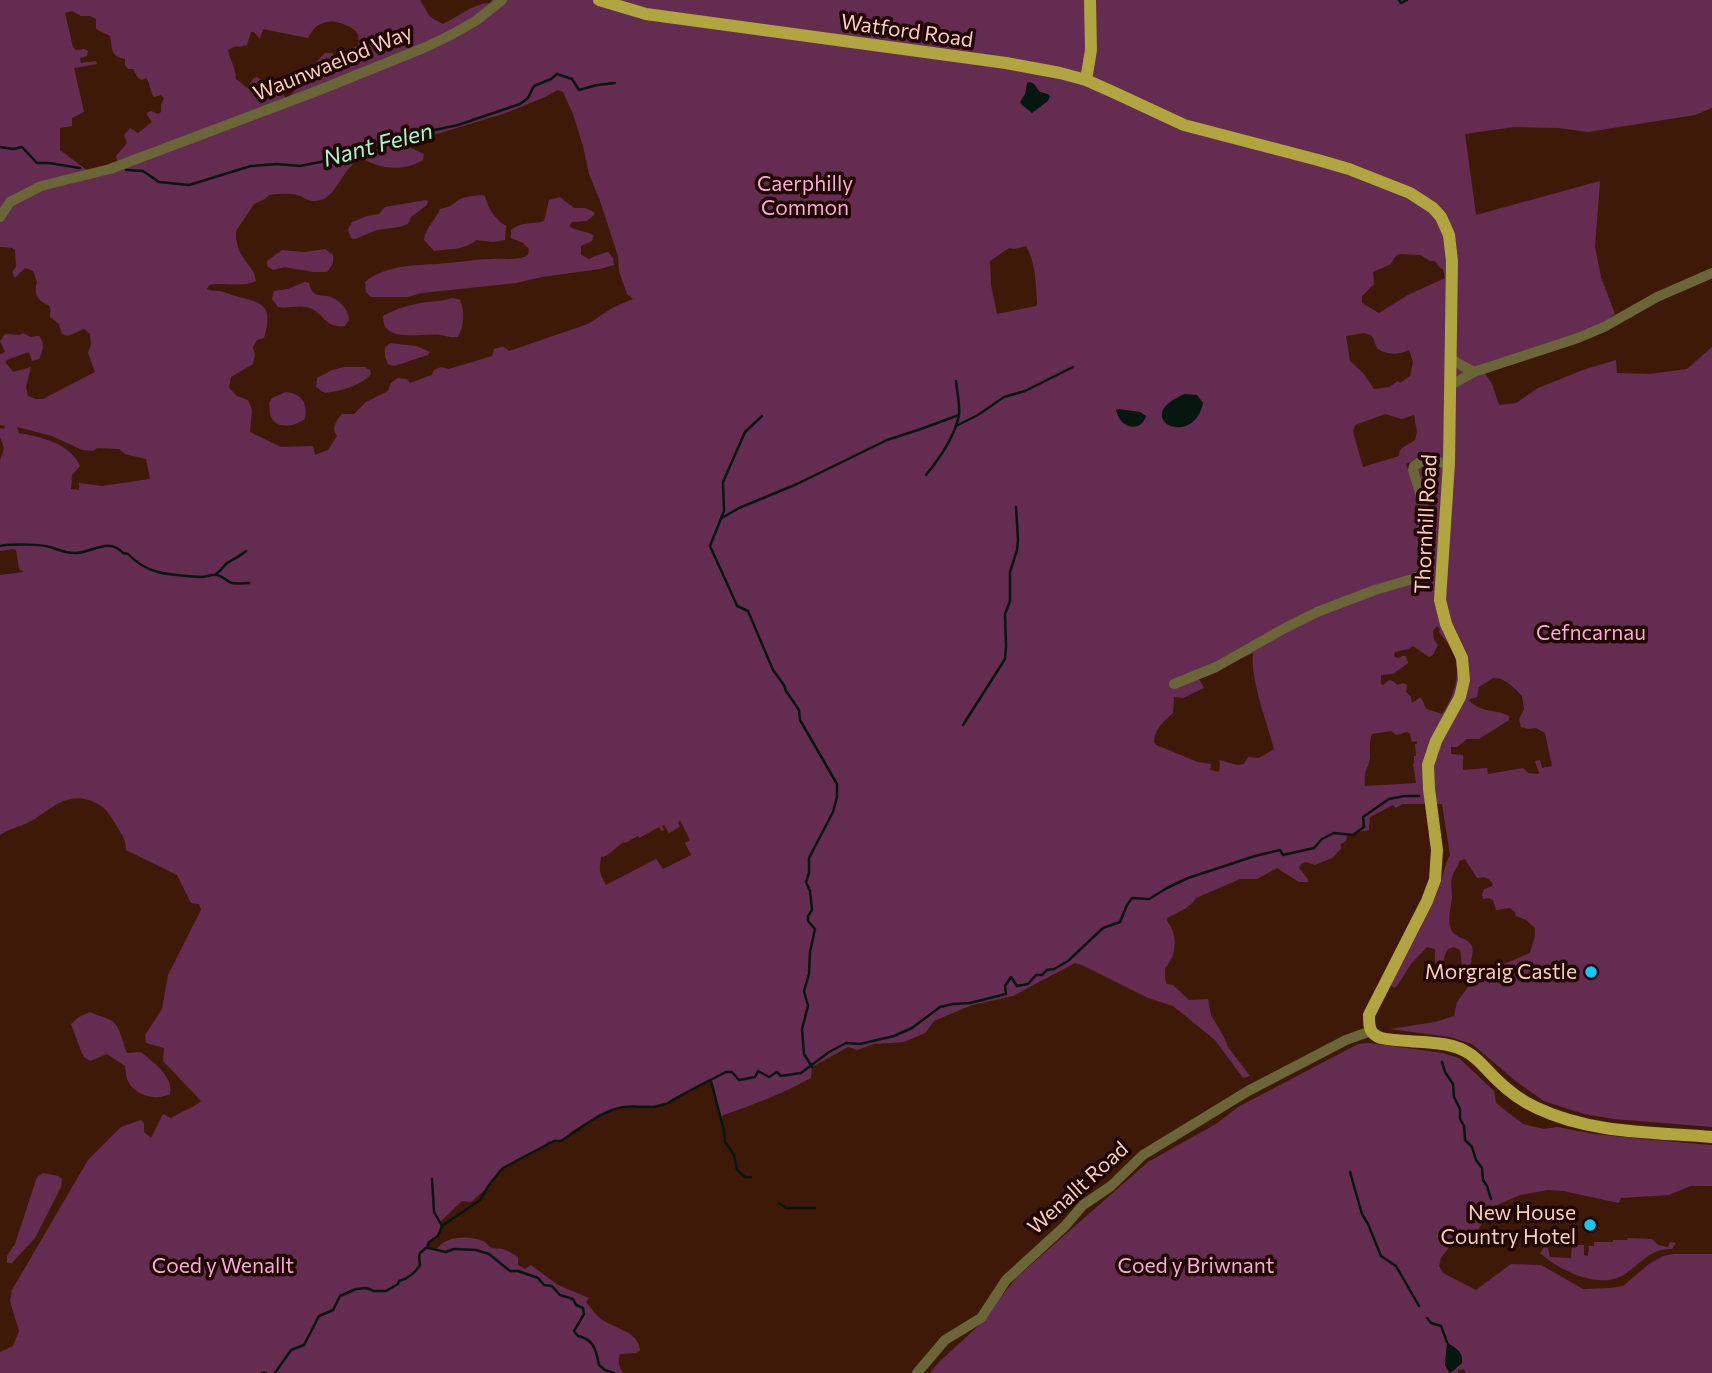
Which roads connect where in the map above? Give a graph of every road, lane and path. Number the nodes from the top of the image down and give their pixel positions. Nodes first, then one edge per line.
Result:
1 (502, 0) edge
2 (599, 0) edge
3 (1090, 0) edge
4 (1086, 80) junction
5 (0, 217) edge
6 (1712, 272) edge
7 (1452, 360) junction
8 (1474, 372) junction
9 (1451, 386) junction
10 (1449, 463) junction
11 (1174, 684) dead end
12 (1371, 1031) junction
13 (1712, 1137) edge
14 (917, 1373) edge

1 - 5 street, Waunwaelod Way
2 - 4 main road, Watford Road
3 - 4 main road
4 - 7 main road, Thornhill Road
6 - 8 street
7 - 8 street
7 - 9 main road, Thornhill Road
8 - 9 street
9 - 10 main road, Thornhill Road
10 - 11 street
10 - 12 main road, Thornhill Road
12 - 13 main road
12 - 14 street, Wenallt Road

